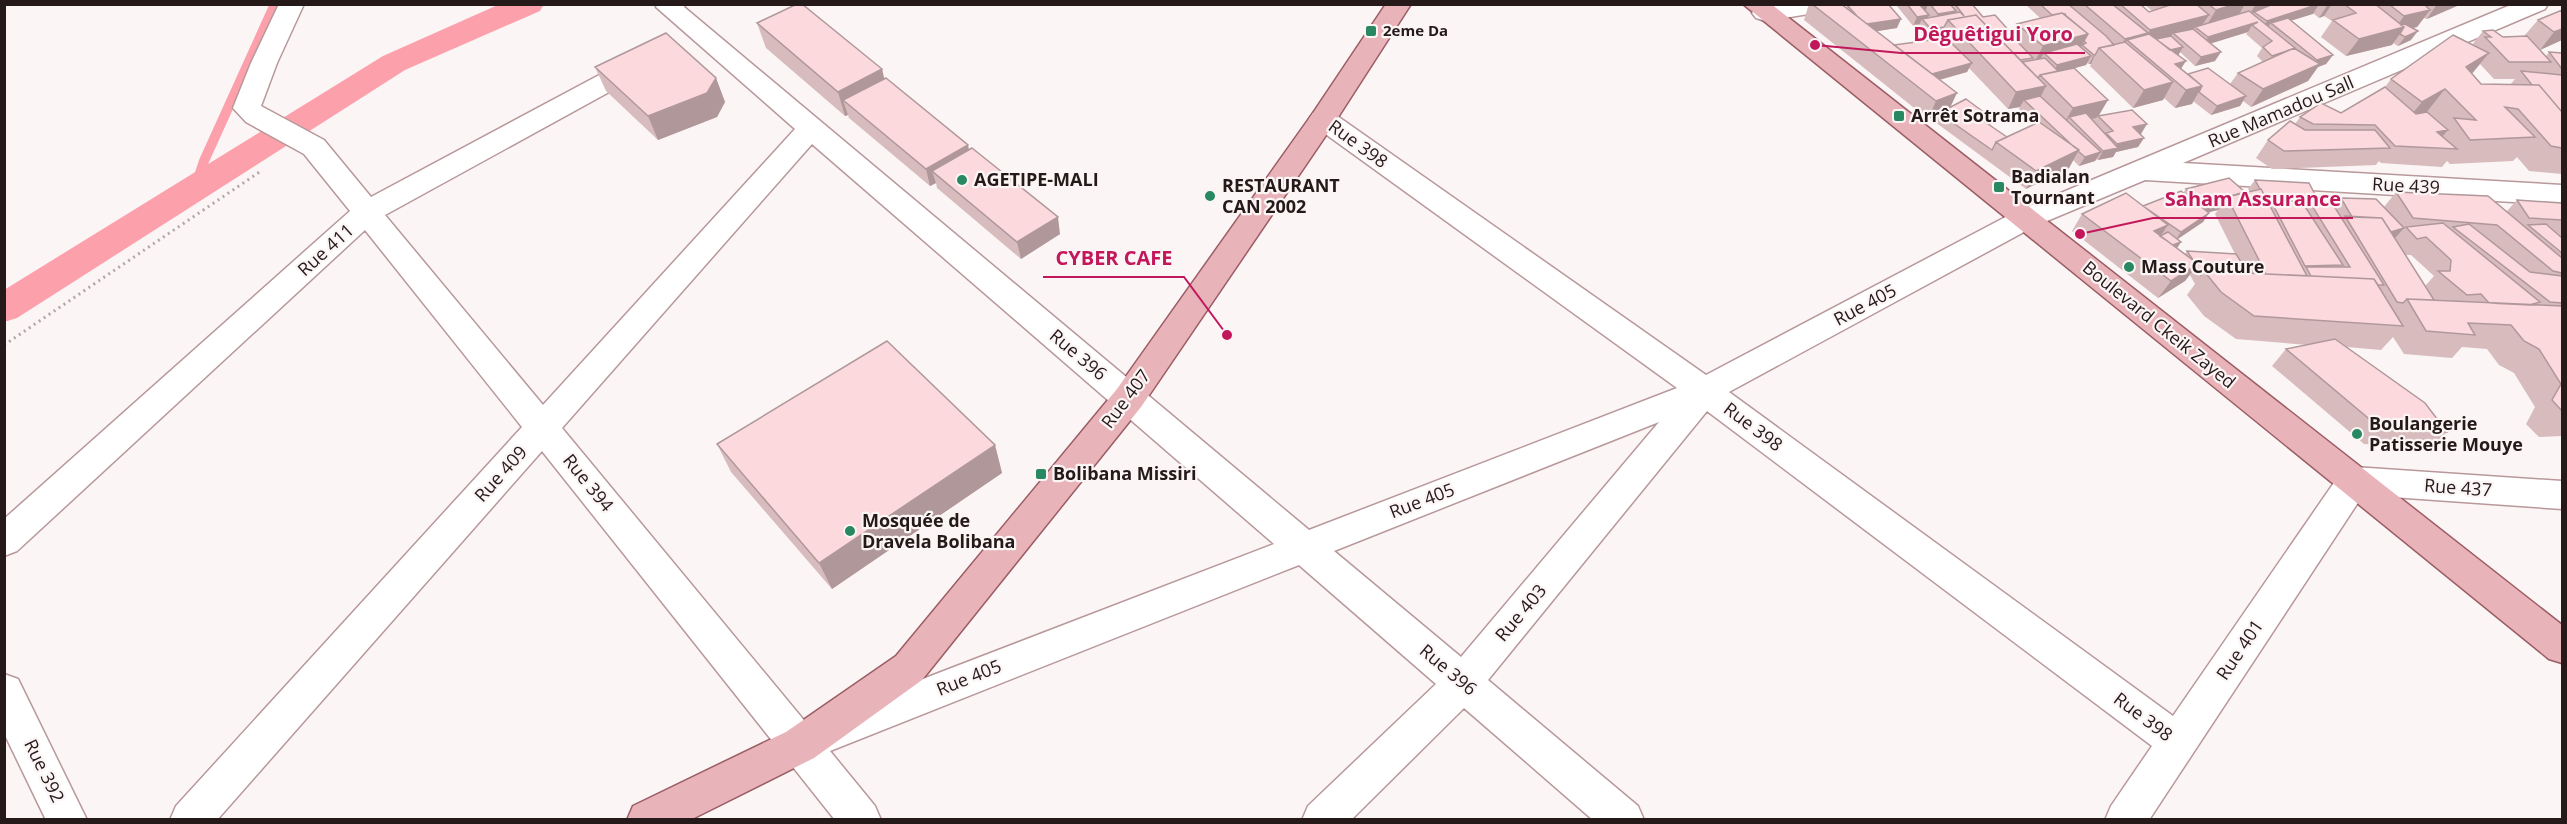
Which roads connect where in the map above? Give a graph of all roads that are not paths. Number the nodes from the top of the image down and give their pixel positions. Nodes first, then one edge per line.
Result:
1 (292, 4) edge
2 (1399, 4) edge
3 (1821, 4) edge
4 (2536, 4) edge
5 (672, 6) edge
6 (1760, 8) edge
7 (699, 33) junction
8 (1323, 119) junction
9 (812, 128) junction
10 (2142, 171) junction
11 (2562, 195) edge
12 (368, 212) junction
13 (2025, 219) junction
14 (1704, 391) junction
15 (1129, 398) junction
16 (543, 428) junction
17 (2354, 481) junction
18 (2562, 495) edge
19 (4, 541) edge
20 (1303, 546) junction
21 (2562, 647) edge
22 (1463, 683) junction
23 (4, 691) edge
24 (2178, 742) junction
25 (800, 745) junction
26 (67, 819) edge
27 (190, 819) edge
28 (647, 819) edge
29 (861, 819) edge
30 (1322, 819) edge
31 (1624, 819) edge
32 (2126, 819) edge

1 - 12 street, Rue 394
2 - 8 main road, Rue 407
3 - 6 street
4 - 10 street, Rue Mamadou Sall
5 - 7 street, Rue 396
6 - 13 main road, Boulevard Ckeik Zayed
7 - 9 street, Rue 396
7 - 12 street, Rue 411
8 - 14 street, Rue 398
8 - 15 main road, Rue 407
9 - 15 street, Rue 396
9 - 16 street, Rue 409
10 - 11 street, Rue 439
10 - 13 street, Rue Mamadou Sall
12 - 16 street, Rue 394
12 - 19 street, Rue 411
13 - 14 street, Rue 405
13 - 17 main road, Boulevard Ckeik Zayed
14 - 20 street, Rue 405
14 - 22 street, Rue 403
14 - 24 street, Rue 398
15 - 20 street, Rue 396
15 - 25 main road, Rue 407
16 - 25 street, Rue 394
16 - 27 street, Rue 409
17 - 18 street, Rue 437
17 - 21 main road, Boulevard Ckeik Zayed
17 - 24 street, Rue 401
20 - 22 street, Rue 396
20 - 25 street, Rue 405
22 - 30 street, Rue 403
22 - 31 street, Rue 396
23 - 26 street, Rue 392
24 - 32 street, Rue 401
25 - 28 main road, Rue 407
25 - 29 street, Rue 394

